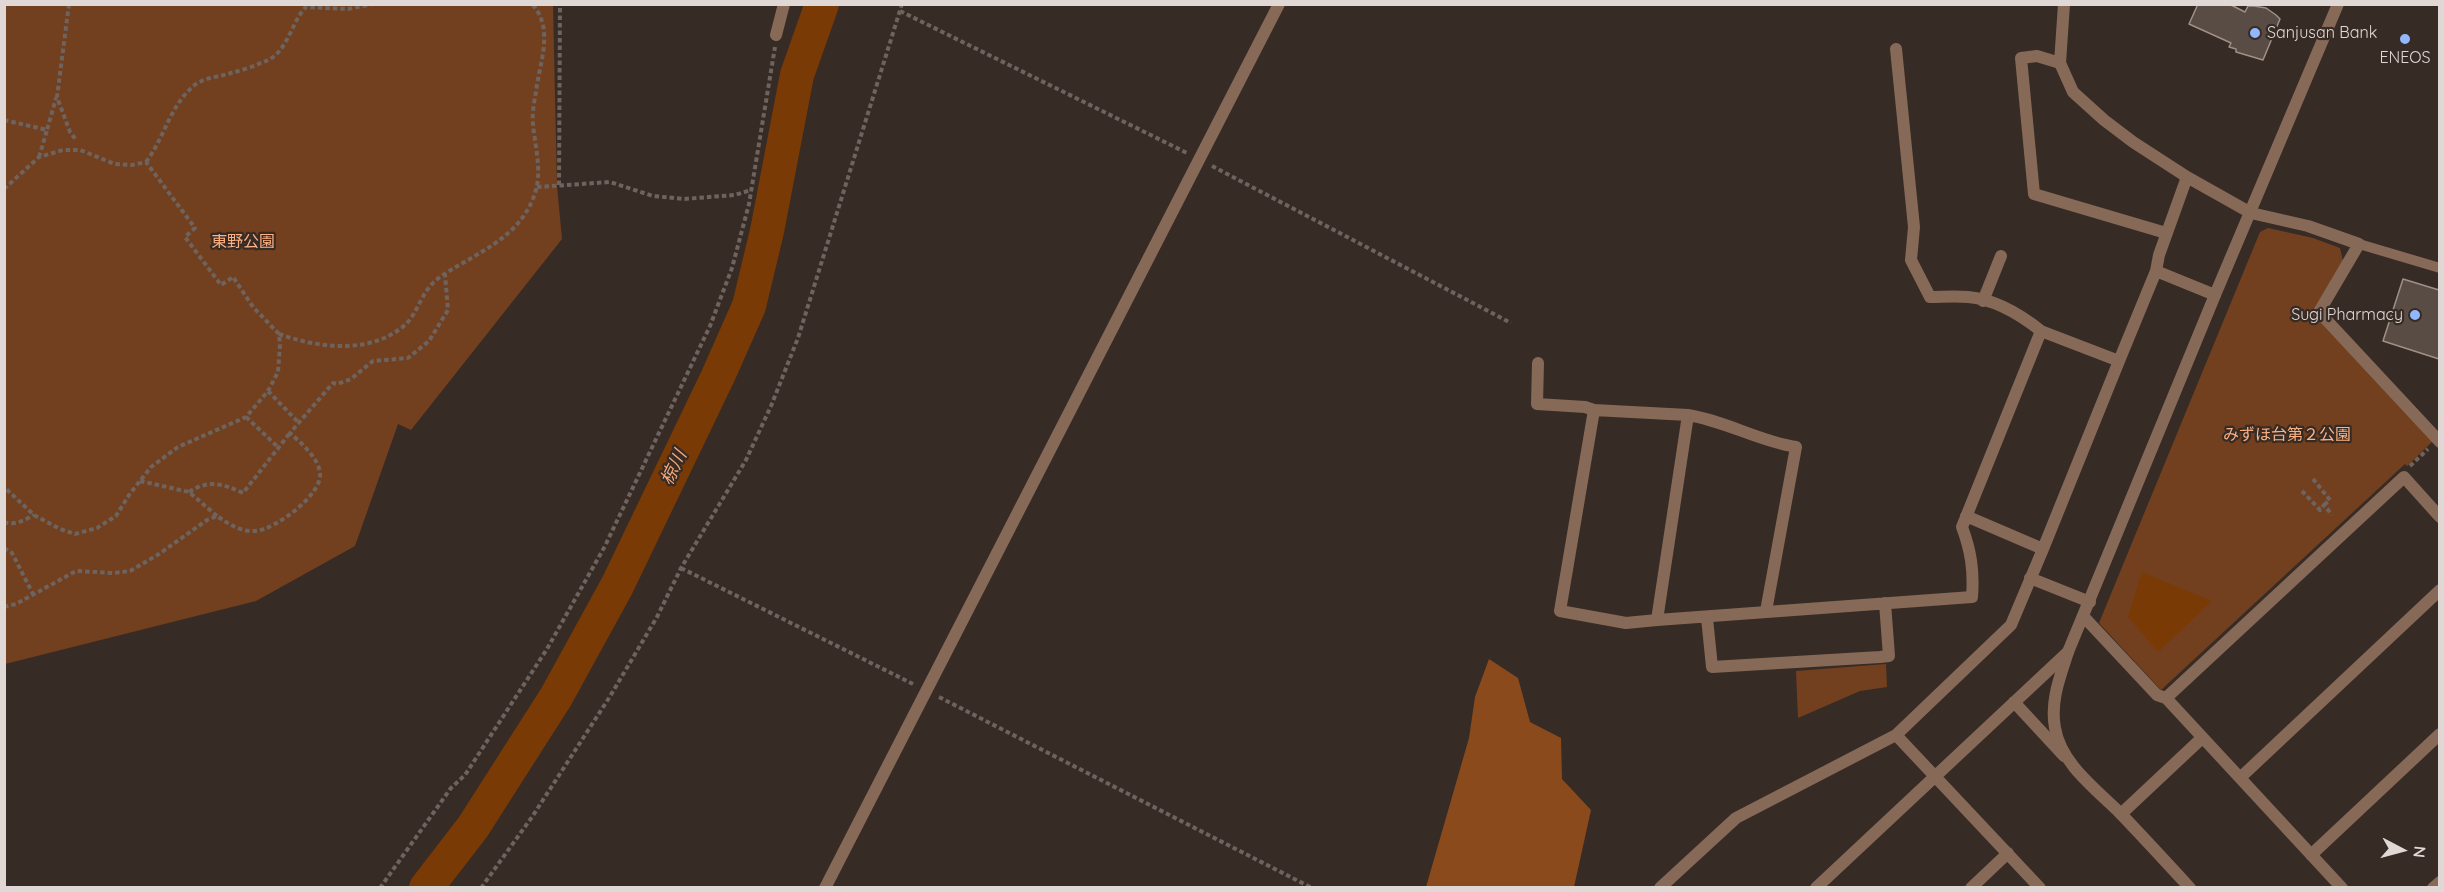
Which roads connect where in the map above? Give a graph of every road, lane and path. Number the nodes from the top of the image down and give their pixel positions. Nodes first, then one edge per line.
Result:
1 (69, 4) edge
2 (373, 4) edge
3 (532, 4) edge
4 (560, 4) edge
5 (784, 4) edge
6 (902, 4) edge
7 (1279, 4) edge
8 (2064, 4) edge
9 (2338, 4) edge
10 (305, 6) edge
11 (900, 11) junction
12 (776, 35) joint
13 (1896, 49) dead end
14 (2060, 63) junction
15 (57, 97) junction
16 (4, 120) edge
17 (47, 130) junction
18 (77, 141) dead end
19 (39, 157) junction
20 (1200, 160) junction
21 (146, 162) junction
22 (2187, 177) junction
23 (559, 185) junction
24 (537, 187) junction
25 (4, 189) edge
26 (751, 190) junction
27 (2251, 213) junction
28 (2166, 233) junction
29 (2358, 244) junction
30 (2001, 256) dead end
31 (2439, 268) edge
32 (2156, 271) junction
33 (446, 274) junction
34 (2215, 295) junction
35 (1983, 301) junction
36 (1511, 323) dead end
37 (2041, 331) junction
38 (279, 334) junction
39 (2119, 361) junction
40 (1538, 363) dead end
41 (268, 391) junction
42 (1594, 410) junction
43 (1688, 415) junction
44 (246, 417) junction
45 (299, 423) junction
46 (290, 433) junction
47 (2439, 441) edge
48 (279, 448) junction
49 (2404, 477) junction
50 (2313, 479) dead end
51 (140, 481) junction
52 (4, 487) edge
53 (2302, 491) dead end
54 (189, 492) junction
55 (2324, 505) junction
56 (34, 515) junction
57 (2332, 515) dead end
58 (218, 516) junction
59 (1966, 516) junction
60 (2439, 517) edge
61 (4, 522) edge
62 (5, 546) edge
63 (2043, 549) junction
64 (681, 568) junction
65 (2031, 579) junction
66 (2439, 590) edge
67 (33, 594) junction
68 (2090, 602) junction
69 (1885, 603) junction
70 (4, 607) edge
71 (1766, 611) junction
72 (2084, 617) junction
73 (1707, 618) junction
74 (1657, 620) junction
75 (2068, 652) junction
76 (926, 690) junction
77 (2166, 698) junction
78 (2014, 702) junction
79 (2439, 734) edge
80 (1896, 735) junction
81 (2202, 738) junction
82 (2075, 768) junction
83 (1935, 776) junction
84 (2241, 777) junction
85 (2121, 814) junction
86 (2008, 853) junction
87 (2311, 855) junction
88 (2439, 882) edge
89 (380, 888) edge
90 (482, 888) edge
91 (825, 888) edge
92 (1312, 888) edge
93 (1660, 888) edge
94 (1816, 888) edge
95 (1971, 888) edge
96 (2040, 888) edge
97 (2190, 888) edge
98 (2342, 888) edge
99 (2433, 888) edge

1 - 15 path
2 - 10 path
3 - 24 path
4 - 23 path
5 - 12 street
6 - 11 path
7 - 20 street
8 - 14 street
9 - 27 street
10 - 21 path
11 - 20 path
11 - 64 path
12 - 26 path
13 - 35 street
14 - 22 street
14 - 28 street
15 - 17 path
15 - 18 path
16 - 17 path
17 - 19 path
19 - 21 path
19 - 25 path
20 - 36 path
20 - 76 street
21 - 38 path
22 - 27 street
22 - 28 street
23 - 24 path
23 - 26 path
24 - 33 path
26 - 89 path
27 - 29 street
27 - 34 street
28 - 32 street
29 - 31 lane
29 - 47 street
30 - 35 street
32 - 34 street
32 - 39 street
33 - 38 path
33 - 45 path
34 - 68 street
35 - 37 street
37 - 39 street
37 - 59 street
38 - 41 path
39 - 63 street
40 - 42 street
41 - 44 path
41 - 45 path
42 - 43 street
42 - 74 street
43 - 71 street
43 - 74 street
44 - 48 path
44 - 51 path
45 - 46 path
46 - 48 path
46 - 58 path
47 - 49 path
48 - 54 path
49 - 60 street
49 - 77 street
50 - 55 path
51 - 54 path
51 - 56 path
52 - 56 path
53 - 55 path
54 - 58 path
55 - 57 path
56 - 61 path
58 - 67 path
59 - 63 street
59 - 69 street
62 - 67 path
63 - 65 street
64 - 76 path
64 - 90 path
65 - 68 street
65 - 80 street
66 - 84 street
67 - 70 path
68 - 72 street
69 - 71 street
69 - 73 street
71 - 73 street
72 - 75 street
72 - 77 street
73 - 74 street
75 - 78 street
75 - 82 street
76 - 91 street
76 - 92 path
77 - 81 street
78 - 82 street
78 - 83 street
79 - 87 street
80 - 83 street
80 - 93 street
81 - 84 street
81 - 85 street
82 - 85 street
83 - 86 street
83 - 94 street
84 - 87 street
85 - 97 street
86 - 95 street
86 - 96 street
87 - 98 street
88 - 99 street

